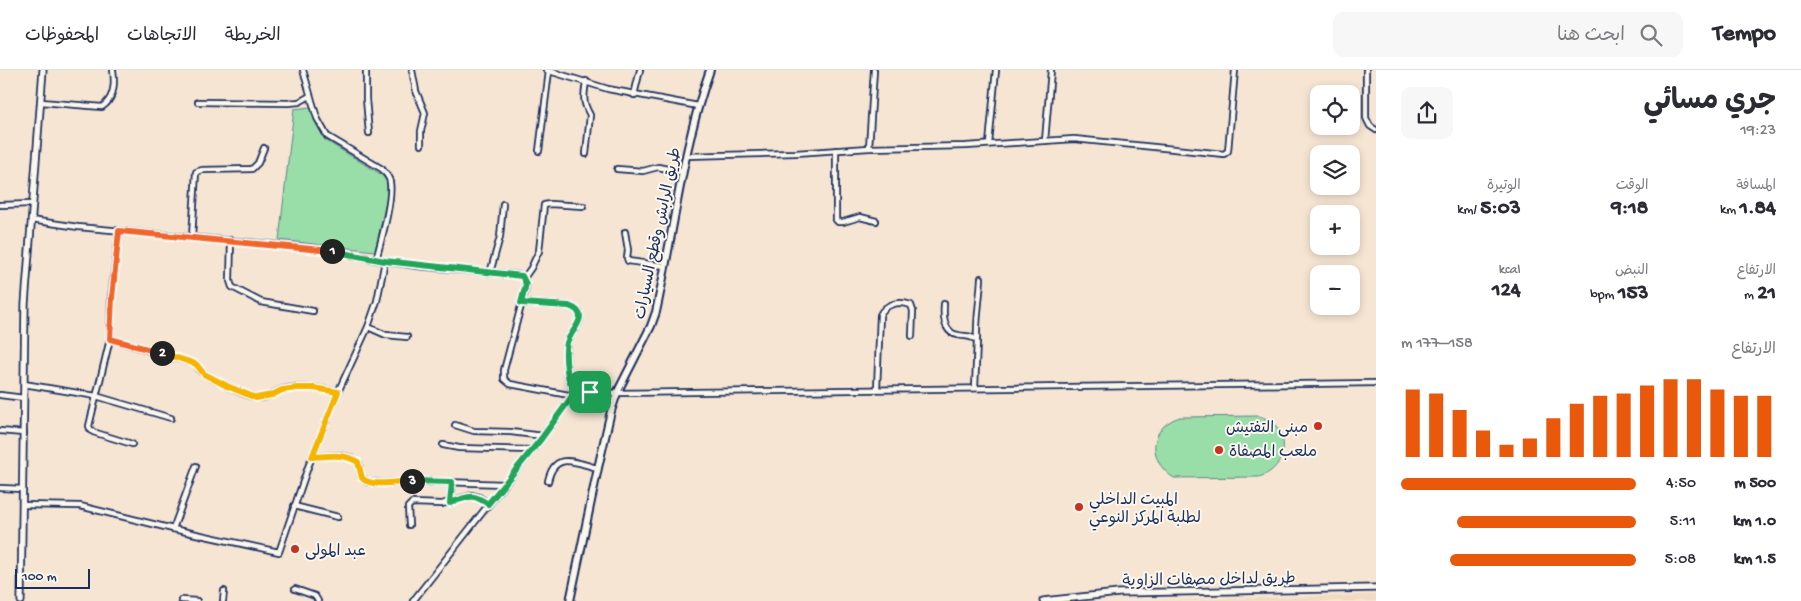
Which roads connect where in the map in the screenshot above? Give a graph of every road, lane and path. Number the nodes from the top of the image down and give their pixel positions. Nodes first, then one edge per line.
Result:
1 (43, 70) edge
2 (113, 70) edge
3 (303, 70) edge
4 (366, 70) edge
5 (412, 70) edge
6 (547, 70) edge
7 (640, 70) edge
8 (710, 70) edge
9 (874, 70) edge
10 (996, 70) edge
11 (1051, 70) edge
12 (1235, 70) edge
13 (1366, 70) edge
14 (586, 81) junction
15 (634, 95) junction
16 (310, 96) junction
17 (40, 102) junction
18 (198, 102) dead end
19 (698, 106) junction
20 (1376, 130) edge
21 (369, 133) dead end
22 (1046, 141) junction
23 (990, 144) junction
24 (421, 145) dead end
25 (264, 148) dead end
26 (869, 148) junction
27 (836, 150) junction
28 (539, 151) dead end
29 (586, 154) dead end
30 (686, 156) junction
31 (617, 168) dead end
32 (682, 172) junction
33 (32, 204) junction
34 (503, 204) dead end
35 (0, 205) edge
36 (584, 206) dead end
37 (31, 220) junction
38 (876, 220) dead end
39 (119, 231) junction
40 (625, 232) dead end
41 (192, 237) junction
42 (231, 240) junction
43 (376, 260) junction
44 (385, 261) junction
45 (665, 266) junction
46 (490, 273) junction
47 (524, 278) junction
48 (980, 278) dead end
49 (521, 303) junction
50 (944, 304) dead end
51 (313, 311) dead end
52 (368, 327) junction
53 (912, 336) dead end
54 (407, 337) dead end
55 (110, 339) junction
56 (976, 339) junction
57 (1376, 382) edge
58 (24, 384) junction
59 (975, 388) junction
60 (877, 389) junction
61 (338, 392) junction
62 (590, 392) junction
63 (617, 394) junction
64 (0, 395) edge
65 (573, 395) junction
66 (96, 396) junction
67 (24, 398) junction
68 (171, 418) dead end
69 (455, 425) dead end
70 (0, 431) edge
71 (24, 433) junction
72 (543, 436) junction
73 (132, 444) dead end
74 (442, 445) dead end
75 (531, 450) junction
76 (312, 457) junction
77 (196, 466) dead end
78 (598, 468) junction
79 (548, 480) dead end
80 (452, 482) junction
81 (504, 484) junction
82 (0, 488) edge
83 (23, 489) junction
84 (450, 503) junction
85 (488, 504) junction
86 (22, 505) junction
87 (294, 506) junction
88 (338, 518) dead end
89 (409, 525) dead end
90 (173, 529) junction
91 (1376, 588) edge
92 (295, 589) dead end
93 (224, 591) dead end
94 (181, 600) dead end
95 (21, 601) edge
96 (197, 601) edge
97 (223, 601) edge
98 (318, 601) edge
99 (413, 601) edge
100 (570, 601) edge
101 (1042, 601) edge

1 - 17 street
2 - 17 street
3 - 16 street
4 - 21 street
5 - 24 street
6 - 14 street
6 - 28 street
7 - 15 street
8 - 19 main road, طريق الرابش وقطع السيارات
9 - 26 street
10 - 23 street
11 - 22 street
12 - 22 street
13 - 20 street
14 - 15 street
14 - 29 street
15 - 19 street
16 - 18 street
16 - 43 street
17 - 33 street
19 - 30 main road, طريق الرابش وقطع السيارات
22 - 23 street
23 - 26 street
25 - 41 street
26 - 27 street
27 - 30 street
27 - 38 street
30 - 32 main road, طريق الرابش وقطع السيارات
31 - 32 street
32 - 45 main road, طريق الرابش وقطع السيارات
33 - 35 street
33 - 37 street
34 - 46 street
36 - 47 street
37 - 39 street
37 - 58 street
39 - 41 street
39 - 55 street
40 - 45 street
41 - 42 street
42 - 43 street
42 - 51 street
43 - 44 street
44 - 46 street
44 - 52 street
45 - 63 main road, طريق الرابش وقطع السيارات
46 - 47 street
47 - 49 street
48 - 56 street
49 - 62 street
49 - 65 street
50 - 56 street
52 - 54 street
52 - 61 street
53 - 60 street
55 - 61 street
55 - 66 street
56 - 59 street
57 - 59 street
58 - 66 street
58 - 67 street
59 - 60 street
60 - 63 street
61 - 76 street
62 - 63 street
62 - 65 street
63 - 78 main road, طريق الرابش وقطع السيارات
64 - 67 street
65 - 72 street
66 - 68 street
66 - 73 street
67 - 71 street
69 - 72 street
70 - 71 street
71 - 83 street
72 - 75 street
74 - 75 street
75 - 81 street
76 - 80 street
76 - 87 street
77 - 90 street
78 - 79 street
78 - 100 main road, طريق الرابش وقطع السيارات
80 - 81 street
80 - 84 street
81 - 85 street
82 - 83 street
83 - 86 street
84 - 85 street
84 - 89 street
85 - 99 street
86 - 90 street
86 - 95 street
87 - 88 street
87 - 90 street
91 - 101 street, طريق لداخل مصفات الزاوية
92 - 98 street
93 - 97 street
94 - 96 street

